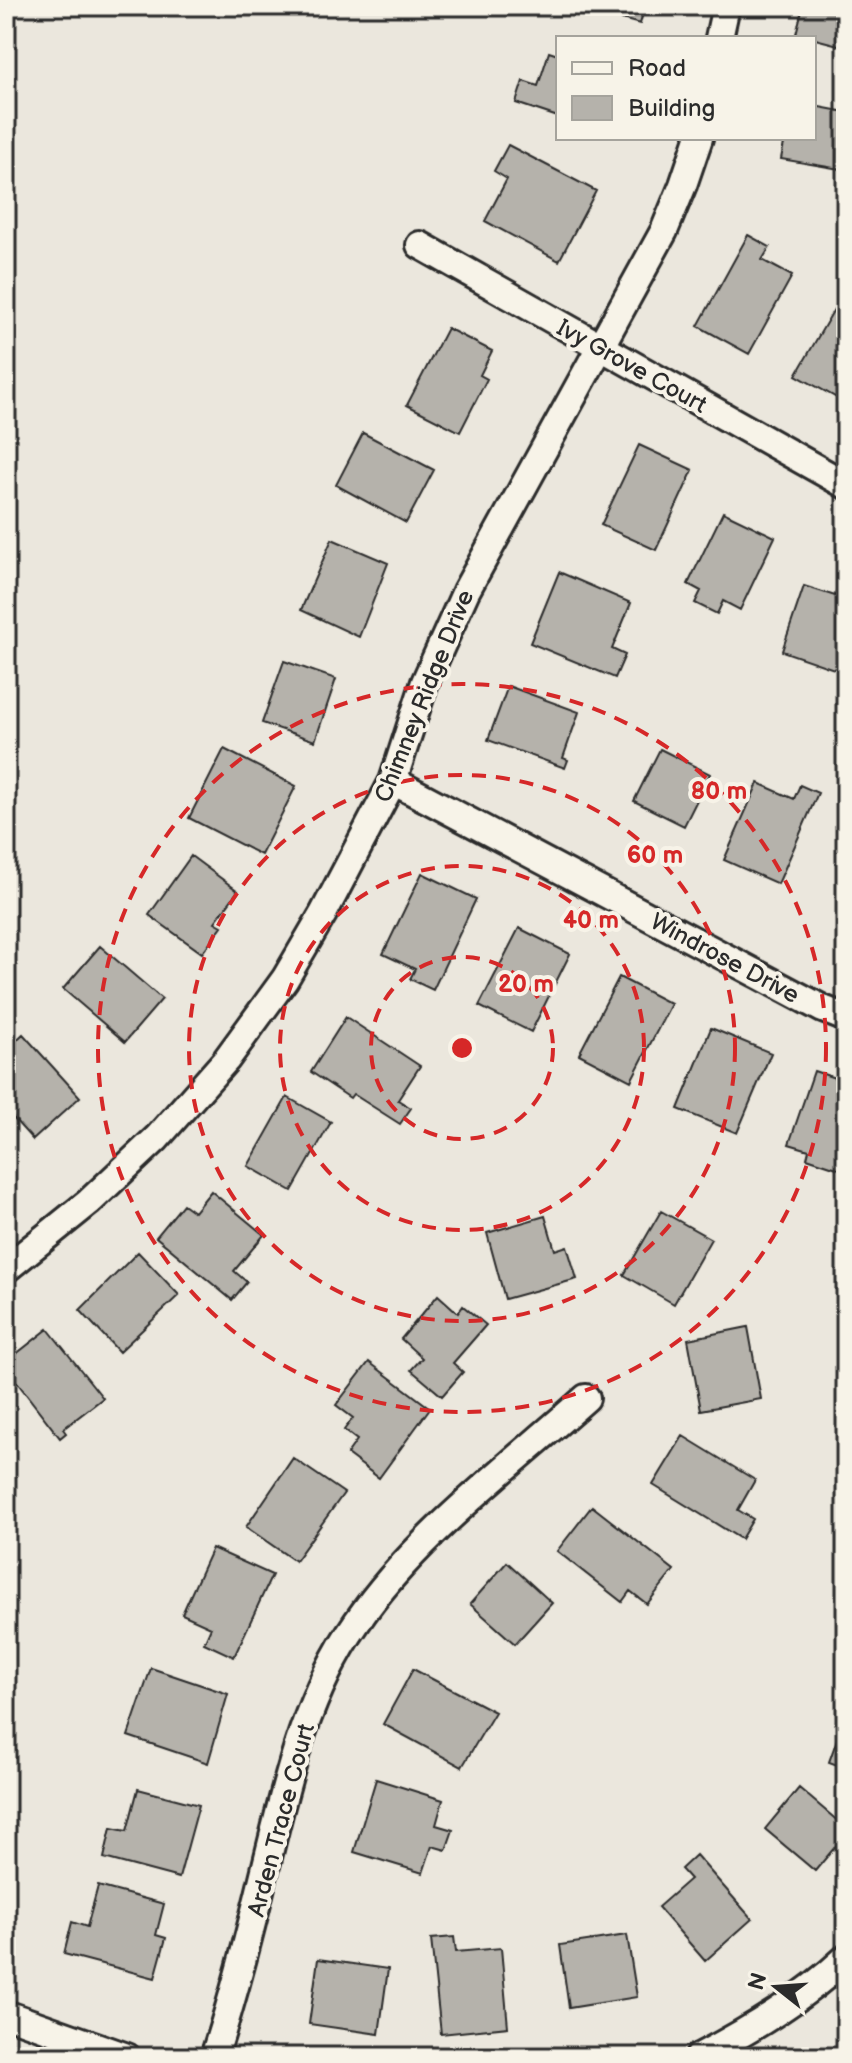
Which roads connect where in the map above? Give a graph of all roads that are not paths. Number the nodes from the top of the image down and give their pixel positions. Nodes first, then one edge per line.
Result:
1 (726, 6) edge
2 (719, 36) edge
3 (698, 140) edge
4 (420, 245) dead end
5 (600, 347) junction
6 (846, 485) edge
7 (393, 781) junction
8 (846, 1018) edge
9 (6, 1269) edge
10 (586, 1398) dead end
11 (846, 1958) edge
12 (6, 2014) edge
13 (127, 2057) edge
14 (214, 2057) edge
15 (699, 2057) edge

1 - 2 street
3 - 5 street, Chimney Ridge Drive
4 - 5 street, Ivy Grove Court
5 - 6 street, Ivy Grove Court
5 - 7 street, Chimney Ridge Drive
7 - 8 street, Windrose Drive
7 - 9 street, Chimney Ridge Drive
10 - 14 street, Arden Trace Court
11 - 15 street
12 - 13 street

